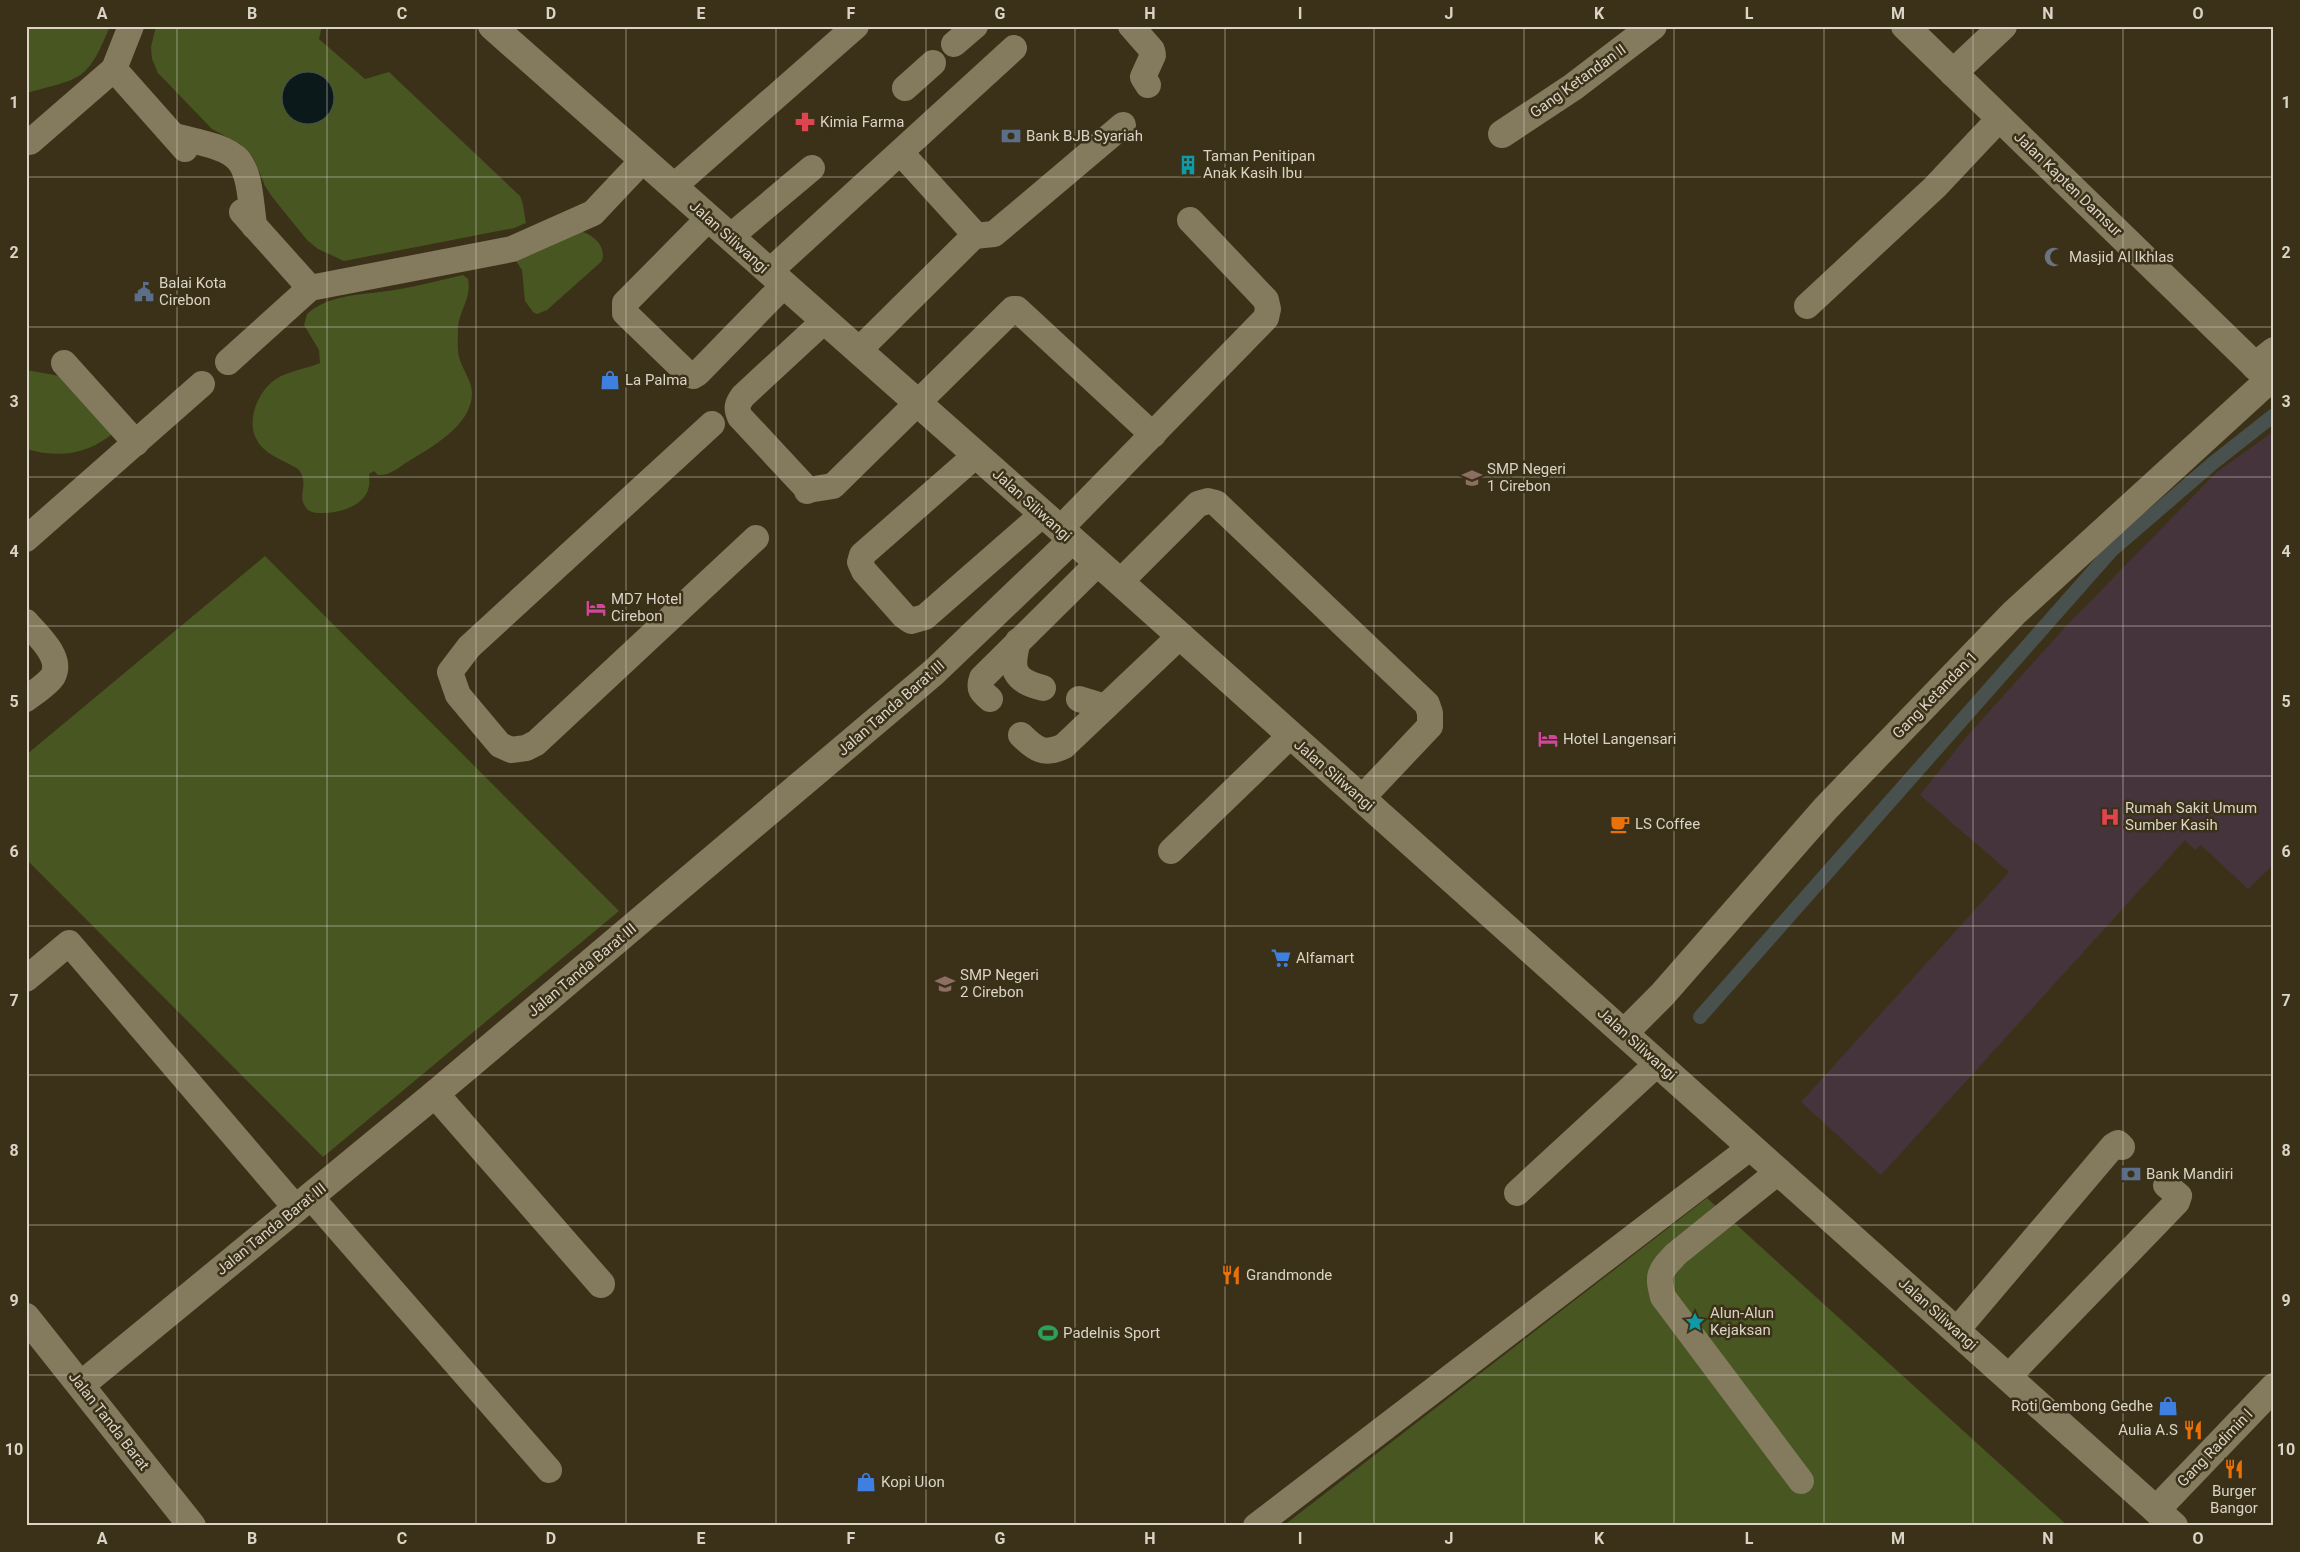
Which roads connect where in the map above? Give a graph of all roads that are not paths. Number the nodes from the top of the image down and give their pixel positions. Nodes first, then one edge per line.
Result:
1 (131, 26) edge
2 (492, 26) edge
3 (856, 26) edge
4 (975, 26) edge
5 (1131, 26) edge
6 (1653, 26) edge
7 (1905, 26) edge
8 (2003, 26) edge
9 (954, 44) dead end
10 (1014, 48) dead end
11 (932, 63) dead end
12 (114, 68) junction
13 (1953, 73) junction
14 (1148, 85) dead end
15 (904, 88) dead end
16 (2000, 118) junction
17 (1123, 125) dead end
18 (1502, 134) dead end
19 (174, 136) junction
20 (30, 142) dead end
21 (900, 152) junction
22 (194, 159) dead end
23 (643, 160) junction
24 (812, 168) dead end
25 (673, 187) junction
26 (234, 203) dead end
27 (708, 218) junction
28 (1190, 220) dead end
29 (254, 226) junction
30 (974, 236) junction
31 (730, 237) junction
32 (776, 279) junction
33 (310, 288) junction
34 (1807, 306) dead end
35 (824, 320) junction
36 (858, 351) junction
37 (228, 362) dead end
38 (64, 363) dead end
39 (2268, 370) edge
40 (202, 384) dead end
41 (917, 402) junction
42 (712, 424) dead end
43 (1154, 435) junction
44 (136, 443) junction
45 (976, 455) junction
46 (1058, 528) junction
47 (756, 538) dead end
48 (26, 539) edge
49 (1098, 563) junction
50 (1120, 582) junction
51 (26, 622) edge
52 (1180, 636) junction
53 (1018, 641) junction
54 (1043, 688) dead end
55 (26, 699) edge
56 (990, 699) dead end
57 (1079, 699) dead end
58 (1105, 707) junction
59 (1021, 735) dead end
60 (1290, 736) junction
61 (1361, 799) junction
62 (1170, 851) dead end
63 (26, 979) edge
64 (1624, 1033) junction
65 (1658, 1063) junction
66 (435, 1094) junction
67 (1751, 1147) junction
68 (2122, 1147) dead end
69 (1779, 1171) junction
70 (2166, 1186) dead end
71 (1517, 1193) dead end
72 (303, 1202) junction
73 (601, 1284) dead end
74 (26, 1317) edge
75 (1957, 1330) junction
76 (2008, 1377) junction
77 (80, 1385) junction
78 (2274, 1387) edge
79 (549, 1470) dead end
80 (1801, 1481) dead end
81 (2165, 1518) edge
82 (181, 1522) edge
83 (1256, 1526) edge

1 - 12 lane
2 - 23 street, Jalan Siliwangi
3 - 25 lane
4 - 9 lane
5 - 14 lane
6 - 18 street, Gang Ketandan II
7 - 13 street, Jalan Kapten Damsur
8 - 13 street
10 - 21 lane
11 - 15 lane
12 - 19 lane
12 - 20 lane
13 - 16 street, Jalan Kapten Damsur
16 - 34 lane
16 - 39 street, Jalan Kapten Damsur
17 - 30 lane
19 - 22 lane
19 - 29 lane
21 - 30 lane
21 - 32 lane
23 - 25 street, Jalan Siliwangi
23 - 33 lane
24 - 31 lane
25 - 27 street, Jalan Siliwangi
26 - 29 lane
27 - 31 street, Jalan Siliwangi
27 - 32 lane
28 - 43 lane
29 - 33 lane
30 - 36 lane
31 - 32 street, Jalan Siliwangi
32 - 35 street, Jalan Siliwangi
33 - 37 lane
35 - 36 street, Jalan Siliwangi
35 - 41 lane
36 - 41 street, Jalan Siliwangi
38 - 44 lane
39 - 64 street, Gang Ketandan 1
40 - 44 lane
41 - 43 lane
41 - 45 street, Jalan Siliwangi
42 - 47 lane
43 - 46 lane
44 - 48 lane
45 - 46 street, Jalan Siliwangi
45 - 46 lane
46 - 49 street, Jalan Siliwangi
46 - 66 street, Jalan Tanda Barat III
49 - 50 street, Jalan Siliwangi
49 - 53 lane
50 - 52 street, Jalan Siliwangi
50 - 61 lane
51 - 55 lane
52 - 58 lane
52 - 60 street, Jalan Siliwangi
53 - 54 lane
53 - 56 lane
57 - 58 lane
58 - 59 lane
60 - 61 street, Jalan Siliwangi
60 - 62 lane
61 - 64 street, Jalan Siliwangi
63 - 72 lane
64 - 65 street, Jalan Siliwangi
65 - 67 street, Jalan Siliwangi
65 - 71 lane
66 - 72 street, Jalan Tanda Barat III
66 - 73 street
67 - 69 street, Jalan Siliwangi
67 - 83 lane
68 - 75 lane
69 - 75 street, Jalan Siliwangi
69 - 80 lane
70 - 76 lane
72 - 77 street, Jalan Tanda Barat III
72 - 79 lane
74 - 77 street, Jalan Tanda Barat
75 - 76 street, Jalan Siliwangi
76 - 81 street, Jalan Siliwangi
77 - 82 street, Jalan Tanda Barat
78 - 81 street, Gang Radimin l

